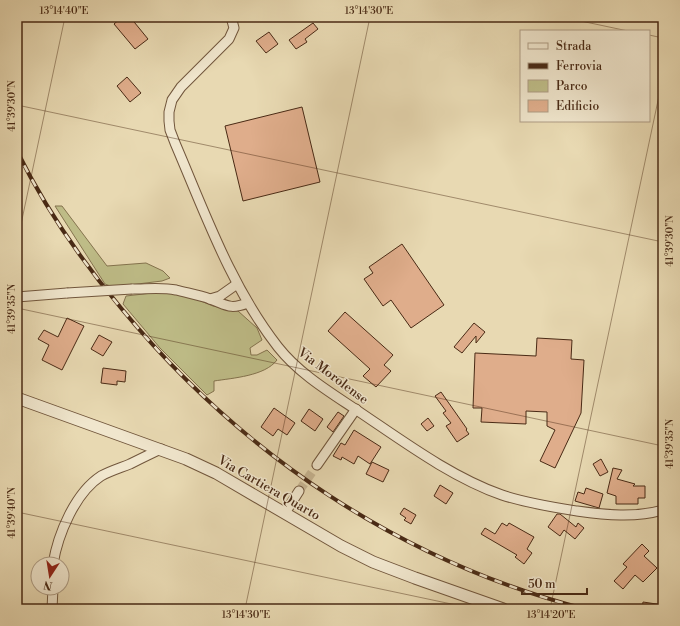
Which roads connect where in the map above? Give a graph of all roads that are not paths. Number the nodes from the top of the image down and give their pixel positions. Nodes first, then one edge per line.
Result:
1 (231, 17) edge
2 (237, 284) junction
3 (17, 297) edge
4 (210, 299) junction
5 (248, 303) junction
6 (17, 398) edge
7 (356, 410) junction
8 (161, 449) junction
9 (317, 465) tunnel mouth
10 (299, 491) tunnel mouth
11 (663, 510) edge
12 (285, 513) junction
13 (55, 556) edge
14 (53, 596) edge
15 (52, 609) edge
16 (503, 609) edge

1 - 2 street, Via Morolense
2 - 4 street
2 - 5 street, Via Morolense
3 - 4 street, bridge
4 - 5 street
5 - 7 street, Via Morolense
6 - 8 street, Via Cartiera Quarto
7 - 9 street
7 - 11 street, Via Morolense
8 - 12 street, Via Cartiera Quarto
8 - 13 street
10 - 12 street
12 - 16 street, Via Cartiera Quarto
14 - 15 street

